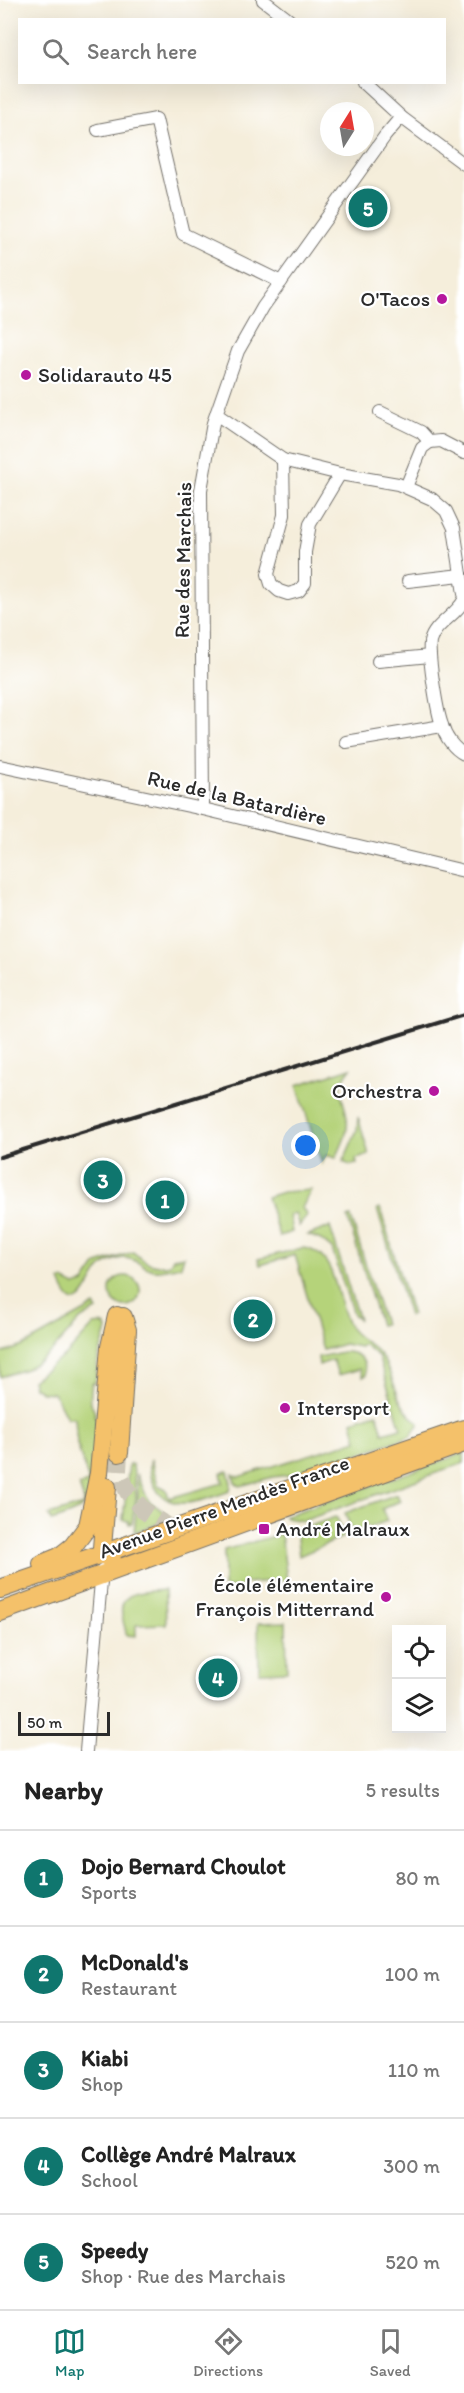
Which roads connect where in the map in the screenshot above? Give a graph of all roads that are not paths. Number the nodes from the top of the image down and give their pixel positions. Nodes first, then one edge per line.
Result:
1 (263, 0) edge
2 (286, 18) edge
3 (365, 84) edge
4 (401, 117) junction
5 (98, 130) dead end
6 (462, 160) edge
7 (281, 282) junction
8 (380, 412) dead end
9 (216, 414) junction
10 (430, 442) junction
11 (464, 453) edge
12 (283, 460) junction
13 (340, 474) junction
14 (406, 487) junction
15 (459, 526) edge
16 (461, 575) junction
17 (408, 581) dead end
18 (464, 594) edge
19 (464, 600) edge
20 (430, 656) junction
21 (378, 661) dead end
22 (442, 726) junction
23 (346, 742) dead end
24 (464, 754) edge
25 (0, 766) edge
26 (203, 809) junction
27 (464, 871) edge
28 (114, 1336) junction
29 (464, 1429) edge
30 (464, 1443) edge
31 (119, 1453) tunnel mouth
32 (417, 1460) junction
33 (216, 1524) dead end
34 (104, 1555) junction
35 (125, 1568) junction
36 (101, 1577) junction
37 (0, 1583) edge
38 (0, 1589) edge
39 (0, 1612) edge
40 (86, 1751) edge

1 - 2 street
3 - 4 street
4 - 6 street
4 - 7 street, Rue des Marchais
5 - 7 street
7 - 9 street, Rue des Marchais
8 - 10 street
9 - 12 street
9 - 26 street, Rue des Marchais
10 - 11 street
10 - 14 street
12 - 13 street
12 - 13 street
13 - 14 street
14 - 15 street
15 - 16 street
16 - 17 street
16 - 18 street
19 - 20 street
20 - 21 street
20 - 22 street
22 - 23 street
22 - 24 street
25 - 26 street, Rue de la Batardière
26 - 27 street, Rue de la Batardière
28 - 31 main road
28 - 34 main road
28 - 37 main road
29 - 34 main road, Avenue Pierre Mendès France
30 - 32 main road, Avenue Pierre Mendès France
32 - 33 main road
32 - 35 main road, Avenue Pierre Mendès France
34 - 35 main road
34 - 36 street
34 - 38 main road, Avenue Pierre Mendès France
35 - 36 main road, Avenue Pierre Mendès France
36 - 39 main road, Avenue Pierre Mendès France
36 - 40 street

